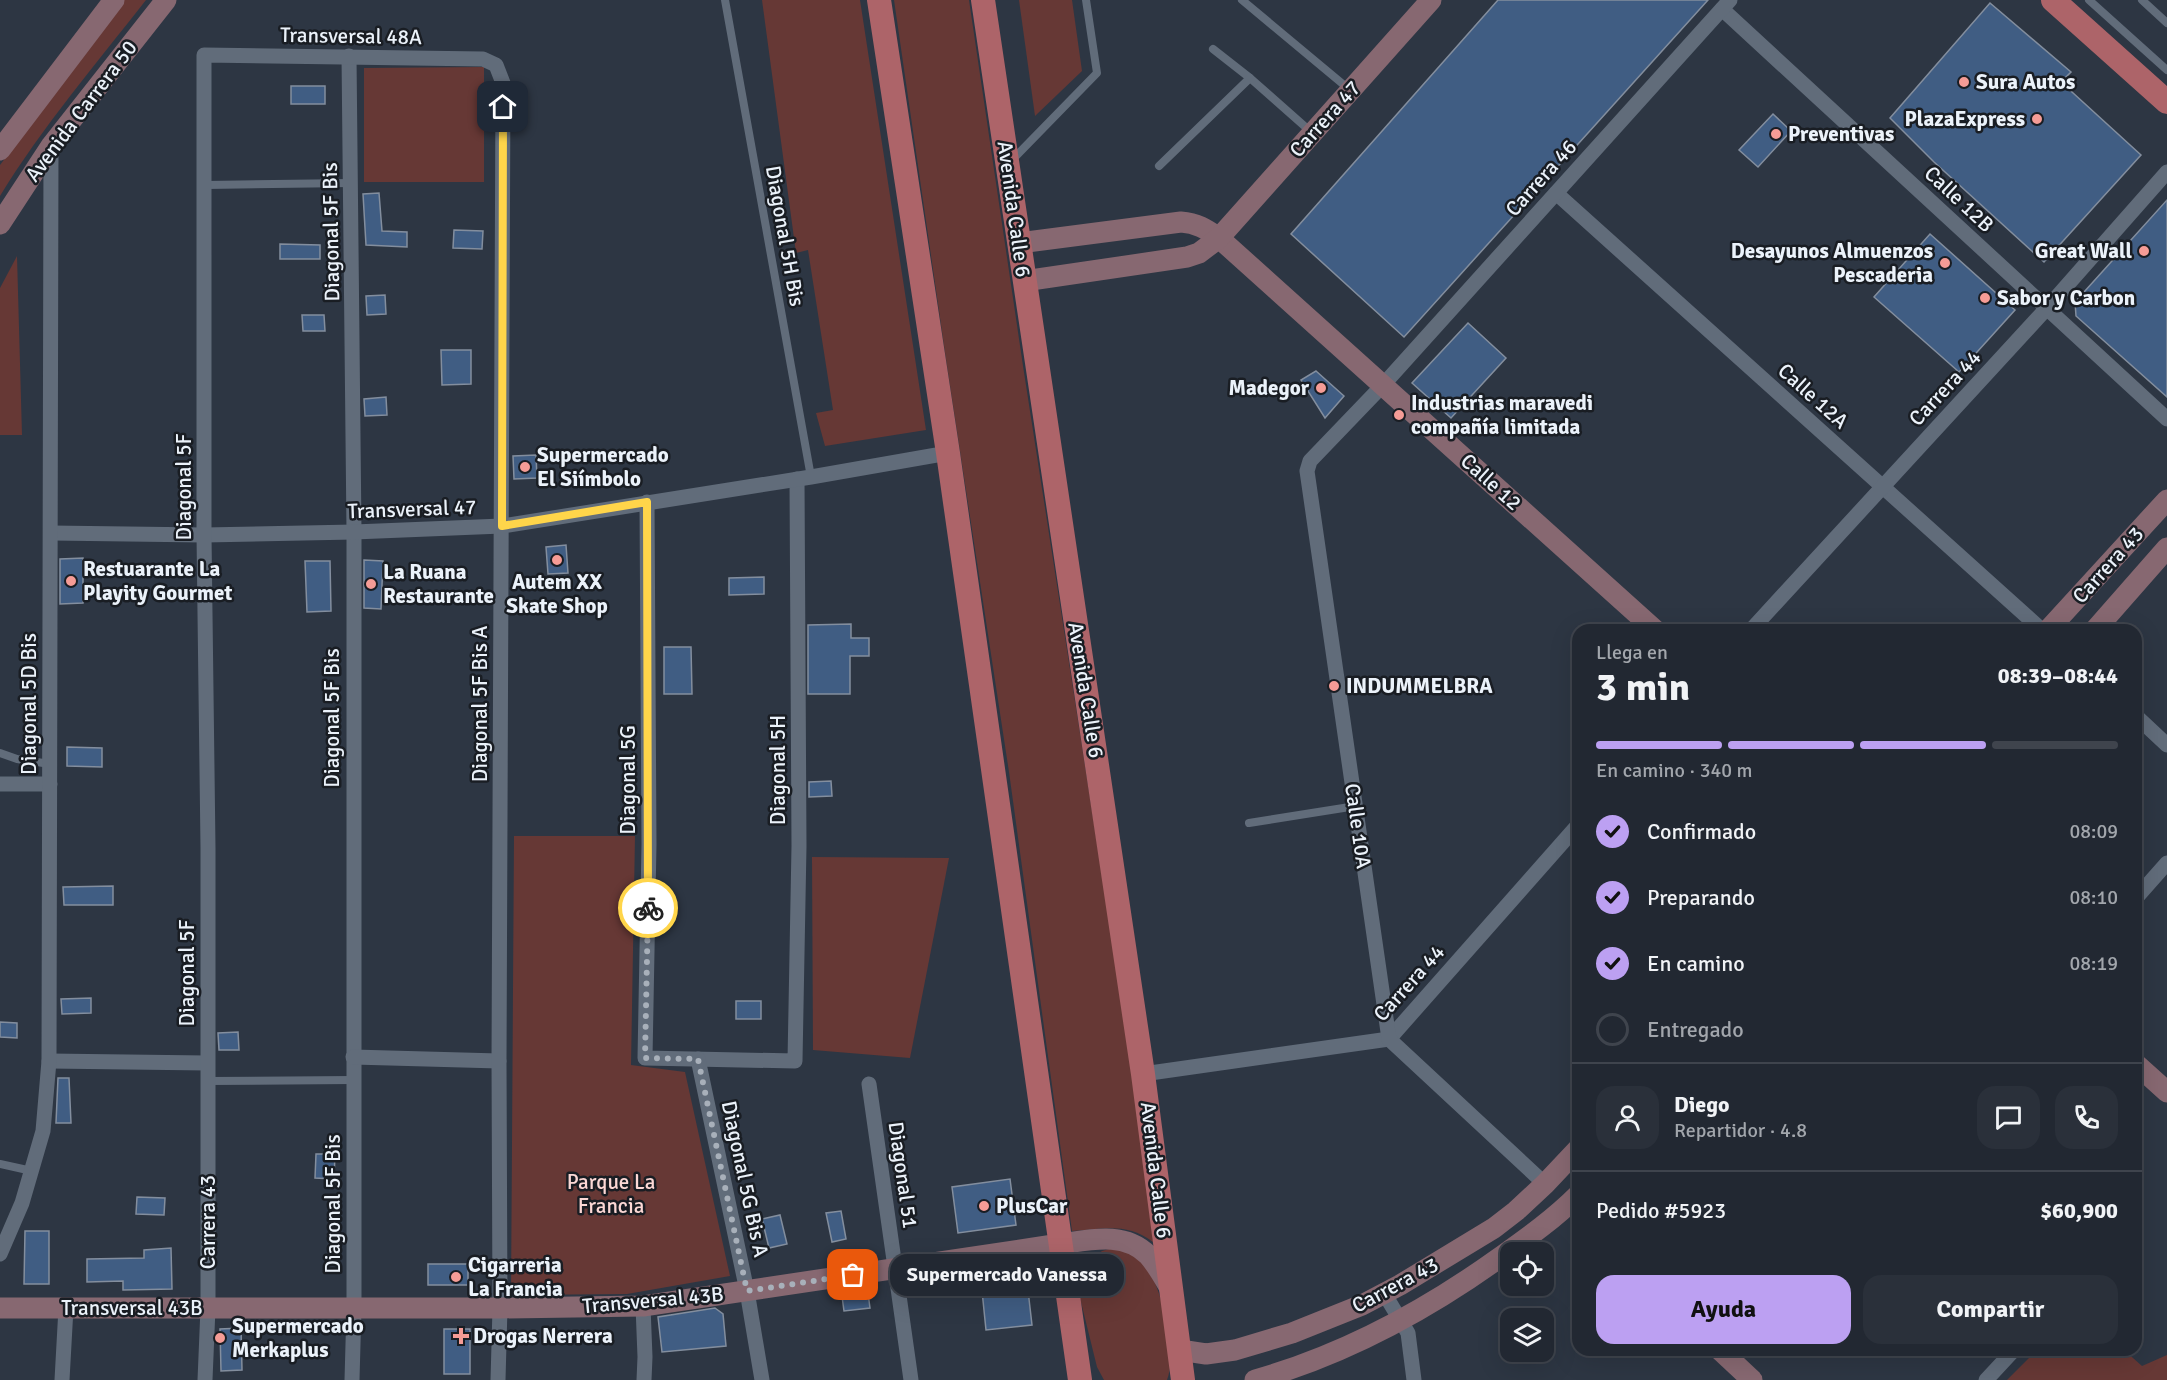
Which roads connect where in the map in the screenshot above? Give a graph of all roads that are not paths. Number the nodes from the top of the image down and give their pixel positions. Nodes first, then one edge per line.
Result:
1 (114, 0) edge
2 (166, 0) edge
3 (725, 0) edge
4 (879, 0) edge
5 (982, 0) edge
6 (1086, 0) edge
7 (1242, 0) edge
8 (1431, 0) edge
9 (2053, 0) edge
10 (2089, 0) edge
11 (2142, 0) edge
12 (1726, 4) edge
13 (2167, 23) edge
14 (1213, 49) dead end
15 (204, 56) joint
16 (349, 56) junction
17 (496, 65) joint
18 (2167, 70) edge
19 (1250, 78) junction
20 (1351, 91) junction
21 (2167, 102) edge
22 (1313, 134) junction
23 (51, 146) junction
24 (0, 150) edge
25 (1007, 165) junction
26 (1159, 166) dead end
27 (2167, 172) edge
28 (351, 183) junction
29 (206, 185) junction
30 (1556, 193) junction
31 (0, 224) edge
32 (1219, 238) junction
33 (1019, 243) junction
34 (1024, 281) junction
35 (2047, 308) junction
36 (1383, 385) junction
37 (2167, 419) edge
38 (948, 453) junction
39 (804, 478) junction
40 (1882, 488) junction
41 (2167, 500) edge
42 (647, 502) junction
43 (502, 526) junction
44 (354, 532) junction
45 (51, 533) junction
46 (204, 535) junction
47 (2167, 548) edge
48 (1648, 624) edge
49 (1757, 624) edge
50 (2035, 624) edge
51 (2053, 624) edge
52 (2100, 624) edge
53 (2142, 722) edge
54 (2167, 745) edge
55 (0, 753) edge
56 (50, 764) junction
57 (0, 784) edge
58 (50, 784) junction
59 (1356, 806) junction
60 (1249, 823) dead end
61 (1572, 832) edge
62 (2167, 863) edge
63 (2142, 891) edge
64 (1389, 1039) junction
65 (353, 1058) junction
66 (698, 1059) junction
67 (49, 1061) junction
68 (499, 1061) junction
69 (207, 1064) junction
70 (2142, 1069) edge
71 (1143, 1074) junction
72 (353, 1080) junction
73 (207, 1081) junction
74 (869, 1084) dead end
75 (2167, 1092) edge
76 (1572, 1155) edge
77 (0, 1164) edge
78 (32, 1171) junction
79 (1545, 1184) junction
80 (1572, 1204) edge
81 (1572, 1207) edge
82 (1060, 1244) junction
83 (0, 1254) edge
84 (895, 1269) junction
85 (1172, 1290) junction
86 (747, 1291) junction
87 (1384, 1293) junction
88 (643, 1306) junction
89 (0, 1308) edge
90 (66, 1308) junction
91 (208, 1308) junction
92 (354, 1308) junction
93 (500, 1308) junction
94 (1401, 1321) junction
95 (1180, 1350) junction
96 (1726, 1356) edge
97 (2008, 1356) edge
98 (62, 1380) edge
99 (205, 1380) edge
100 (352, 1380) edge
101 (498, 1380) edge
102 (644, 1380) edge
103 (762, 1380) edge
104 (912, 1380) edge
105 (1080, 1380) edge
106 (1183, 1380) edge
107 (1256, 1380) edge
108 (1414, 1380) edge
109 (1752, 1380) edge
110 (1986, 1380) edge

1 - 24 street, Avenida Carrera 50
2 - 23 street, Avenida Carrera 50
3 - 39 lane, Diagonal 5H Bis
4 - 38 main road
5 - 25 main road, Avenida Calle 6
6 - 25 lane
7 - 20 lane
8 - 20 street, Carrera 47
9 - 21 main road
10 - 18 lane
11 - 13 lane
12 - 30 street, Carrera 46
12 - 35 street, Calle 12B
14 - 19 lane
15 - 16 street, Transversal 48A
15 - 29 street, Diagonal 5F
16 - 17 street, Transversal 48A
16 - 28 street, Diagonal 5F Bis
17 - 43 street, Diagonal 5F Bis A
19 - 22 lane
19 - 26 lane
20 - 22 street, Carrera 47
22 - 32 street, Carrera 47
23 - 31 street, Avenida Carrera 50
23 - 45 street, Diagonal 5D Bis
25 - 33 main road, Avenida Calle 6
27 - 35 street, Carrera 44
28 - 29 lane
28 - 44 street, Diagonal 5F Bis
29 - 46 street, Diagonal 5F
30 - 36 street, Carrera 46
30 - 40 street, Calle 12A
32 - 33 street
32 - 34 street, Carrera 47
32 - 36 street, Calle 12
33 - 34 main road, Avenida Calle 6
34 - 71 main road, Avenida Calle 6
35 - 37 street, Calle 12B
35 - 40 street, Carrera 44
36 - 48 street, Calle 12
36 - 59 street, Calle 10A
38 - 39 street, Transversal 47
38 - 82 main road
39 - 42 street, Transversal 47
39 - 66 street, Diagonal 5H
40 - 49 street, Carrera 44
40 - 50 street, Calle 12A
41 - 51 street, Carrera 43
42 - 43 street, Transversal 47
42 - 66 street, Diagonal 5G
43 - 44 street, Transversal 47
43 - 68 street, Diagonal 5F Bis A
44 - 46 street, Transversal 47
44 - 65 street, Diagonal 5F Bis
45 - 46 street, Transversal 47
45 - 56 street, Diagonal 5D Bis
46 - 69 street, Diagonal 5F
47 - 52 street, Carrera 43
53 - 54 street
55 - 56 lane
56 - 58 street, Diagonal 5D Bis
57 - 58 street
58 - 67 street, Diagonal 5D Bis
59 - 60 lane
59 - 64 street, Calle 10A
61 - 64 street, Carrera 44
62 - 63 street
64 - 71 street, Carrera 44
64 - 79 street
65 - 68 street
65 - 72 street, Diagonal 5F Bis
66 - 86 street, Diagonal 5G Bis A
67 - 69 street
67 - 78 street, Diagonal 5D Bis
68 - 93 street, Diagonal 5F Bis A
69 - 73 street, Carrera 43
70 - 75 street
71 - 85 main road, Avenida Calle 6
72 - 73 lane
72 - 92 street, Diagonal 5F Bis
73 - 91 street, Carrera 43
74 - 84 street, Diagonal 51
76 - 79 street, Carrera 43
77 - 78 lane
78 - 83 street, Diagonal 5D Bis
79 - 80 street
79 - 87 street, Carrera 43
81 - 94 street, Carrera 43
82 - 84 street, Transversal 43B
82 - 85 street, Transversal 43B
82 - 105 main road
84 - 86 street, Transversal 43B
84 - 104 street, Diagonal 51
85 - 95 main road, Avenida Calle 6
86 - 88 street, Transversal 43B
86 - 103 street, Diagonal 5G Bis A
87 - 94 street
87 - 95 street, Carrera 43
88 - 93 street, Transversal 43B
88 - 102 street
89 - 90 street, Transversal 43B
90 - 91 street, Transversal 43B
90 - 98 street
91 - 92 street, Transversal 43B
91 - 99 street, Carrera 43
92 - 93 street, Transversal 43B
92 - 100 street, Diagonal 5F Bis
93 - 101 street, Diagonal 5F Bis A
94 - 107 street, Carrera 43
94 - 108 street
95 - 106 main road, Avenida Calle 6
96 - 109 street
97 - 110 street

